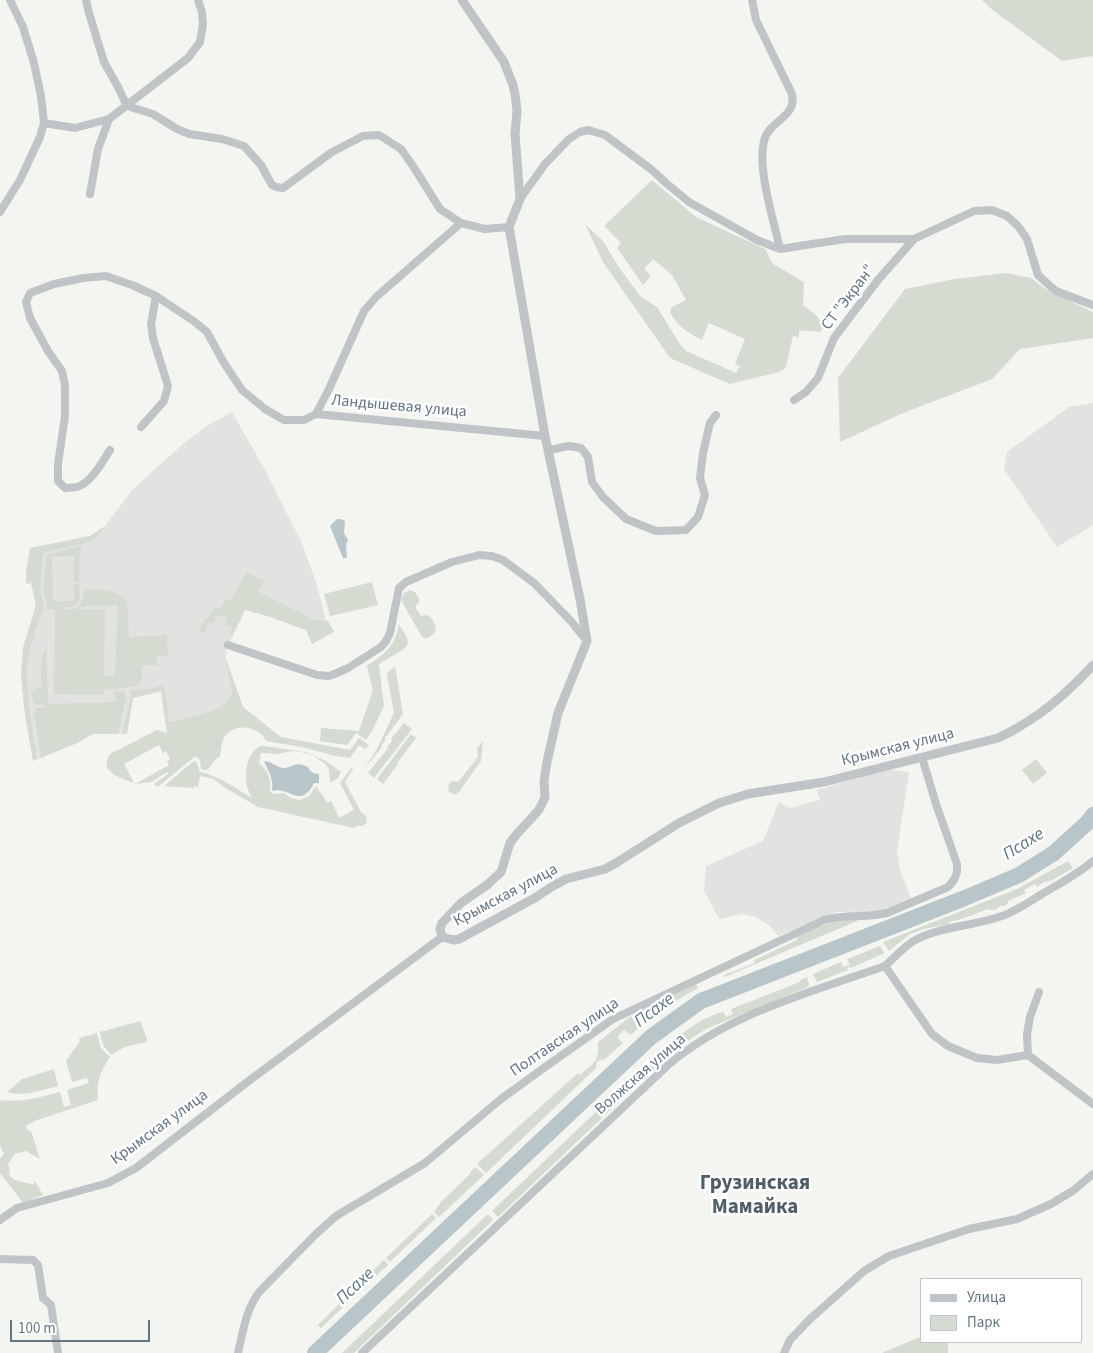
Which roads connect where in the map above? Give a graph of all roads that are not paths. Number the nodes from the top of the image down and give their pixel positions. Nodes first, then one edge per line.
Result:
1 (10, 0) edge
2 (86, 0) edge
3 (198, 0) edge
4 (462, 0) edge
5 (752, 0) edge
6 (127, 106) junction
7 (110, 120) junction
8 (44, 123) junction
9 (90, 194) dead end
10 (520, 199) junction
11 (0, 212) edge
12 (461, 223) junction
13 (509, 227) junction
14 (914, 239) junction
15 (780, 249) junction
16 (156, 296) junction
17 (1093, 305) edge
18 (794, 400) dead end
19 (316, 414) junction
20 (716, 415) dead end
21 (140, 427) dead end
22 (546, 436) junction
23 (110, 450) dead end
24 (549, 450) junction
25 (587, 641) junction
26 (228, 645) dead end
27 (1093, 665) edge
28 (922, 757) junction
29 (1093, 861) edge
30 (442, 936) junction
31 (885, 966) junction
32 (1039, 992) dead end
33 (1028, 1055) junction
34 (1093, 1104) edge
35 (1093, 1174) edge
36 (0, 1220) edge
37 (0, 1259) edge
38 (58, 1353) edge
39 (238, 1353) edge
40 (362, 1353) edge
41 (784, 1353) edge

1 - 8 street
2 - 6 street
3 - 6 street
4 - 10 street
5 - 15 street
6 - 7 street
6 - 12 street
7 - 8 street
7 - 9 street
8 - 11 street
10 - 13 street
10 - 15 street
12 - 13 street
12 - 19 street, Ландышевая улица
13 - 22 street
14 - 15 street
14 - 17 street
14 - 18 street, СТ "Экран"
16 - 19 street
16 - 21 street
16 - 23 street
19 - 22 street, Ландышевая улица
20 - 24 street
22 - 24 street
24 - 25 street
25 - 26 street
25 - 30 street
27 - 28 street, Крымская улица
28 - 30 street, Крымская улица
28 - 39 street, Полтавская улица
29 - 31 street
30 - 36 street, Крымская улица
31 - 33 street
31 - 40 street, Волжская улица
32 - 33 street
33 - 34 street
35 - 41 street
37 - 38 street

